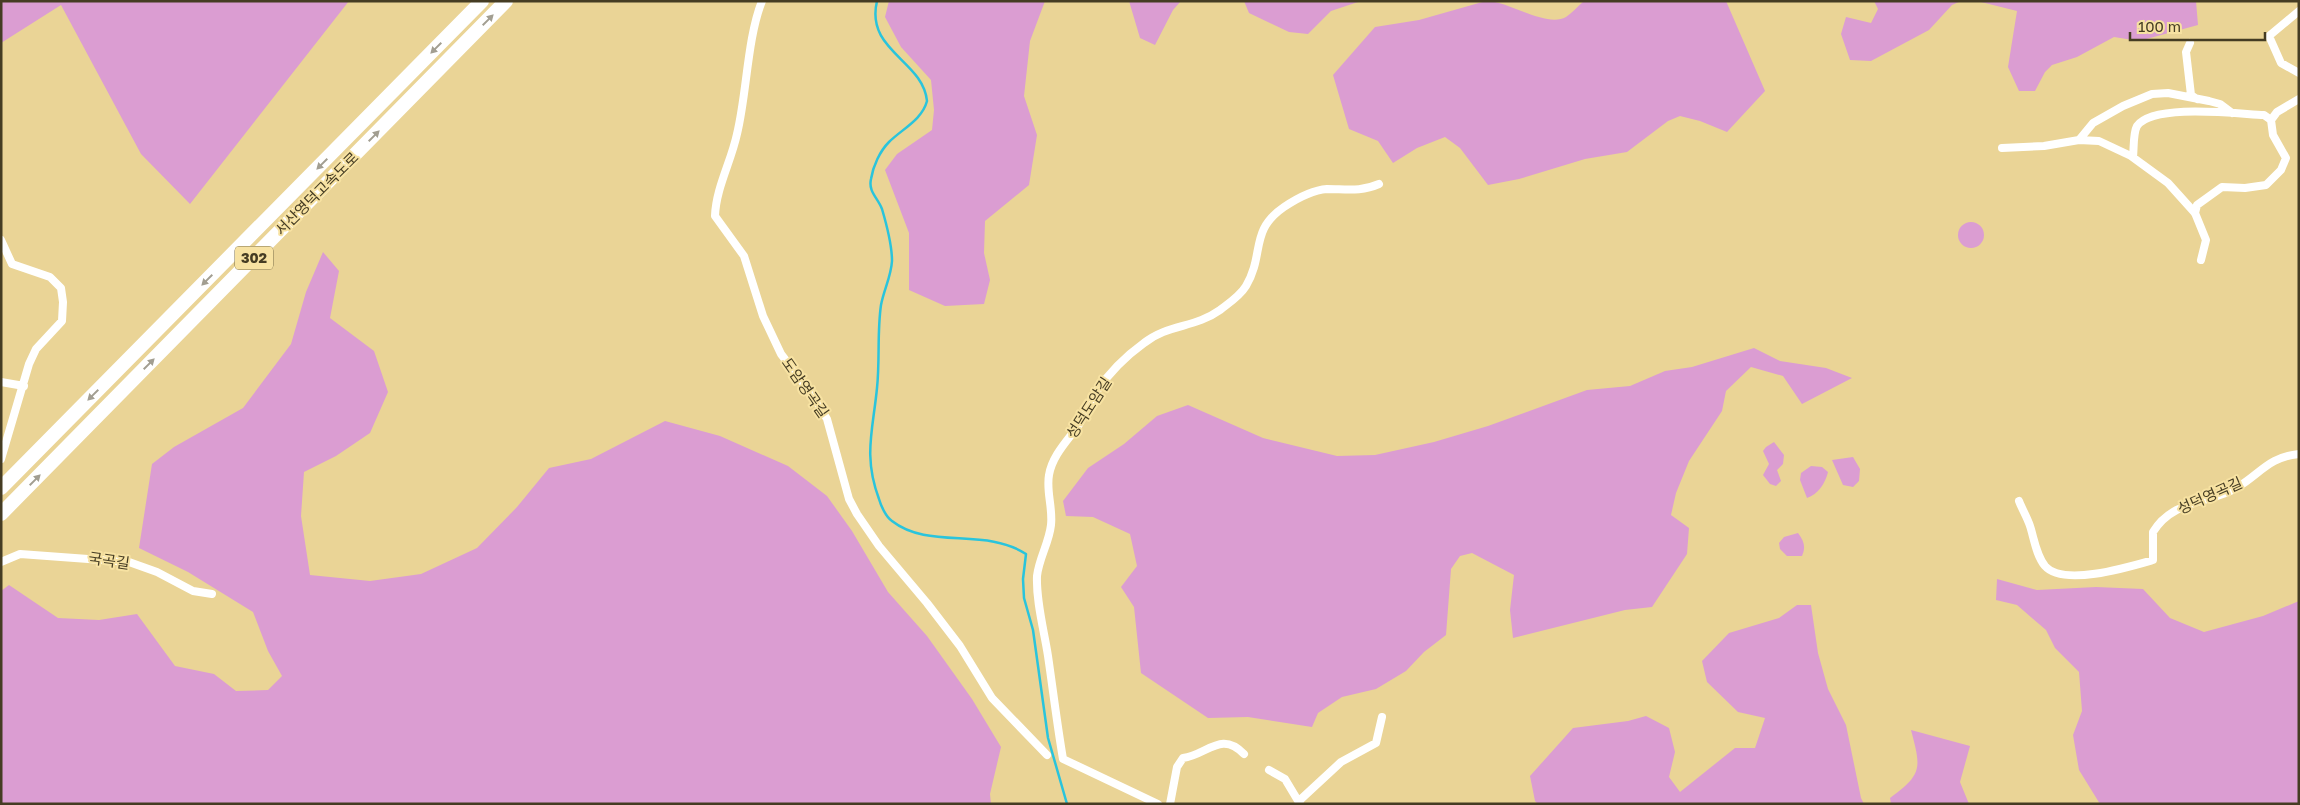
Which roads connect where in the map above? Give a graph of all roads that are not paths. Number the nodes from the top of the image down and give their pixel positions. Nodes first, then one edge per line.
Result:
1 (482, 1) edge
2 (506, 1) edge
3 (762, 1) edge
4 (2299, 11) edge
5 (2190, 43) dead end
6 (2299, 73) edge
7 (2197, 99) junction
8 (2299, 99) edge
9 (2232, 113) junction
10 (2271, 120) junction
11 (2079, 140) junction
12 (2002, 148) dead end
13 (2133, 156) junction
14 (1379, 184) dead end
15 (2195, 213) junction
16 (1, 240) edge
17 (2201, 260) dead end
18 (1, 382) edge
19 (24, 386) junction
20 (2299, 454) edge
21 (1, 459) edge
22 (1, 488) edge
23 (2018, 501) dead end
24 (1, 514) edge
25 (1, 562) edge
26 (212, 594) dead end
27 (1382, 717) dead end
28 (1244, 754) dead end
29 (1047, 755) dead end
30 (1269, 770) dead end
31 (1300, 802) edge
32 (1158, 804) edge
33 (1170, 804) edge

1 -> 22 highway, 서산영덕고속도로 / 302
24 -> 2 highway, 서산영덕고속도로 / 302
3 - 29 street, 도암영곡길
4 - 6 street
5 - 7 street
7 - 9 street
7 - 11 street
8 - 10 street
9 - 10 street
9 - 13 street
10 - 15 street
11 - 12 street
11 - 13 street
13 - 15 street
14 - 32 street, 성덕도암길
15 - 17 street
16 - 19 street
18 - 19 street
19 - 21 street
20 - 23 street, 성덕영곡길
25 - 26 street, 국곡길
27 - 31 street
28 - 33 street
30 - 31 street

